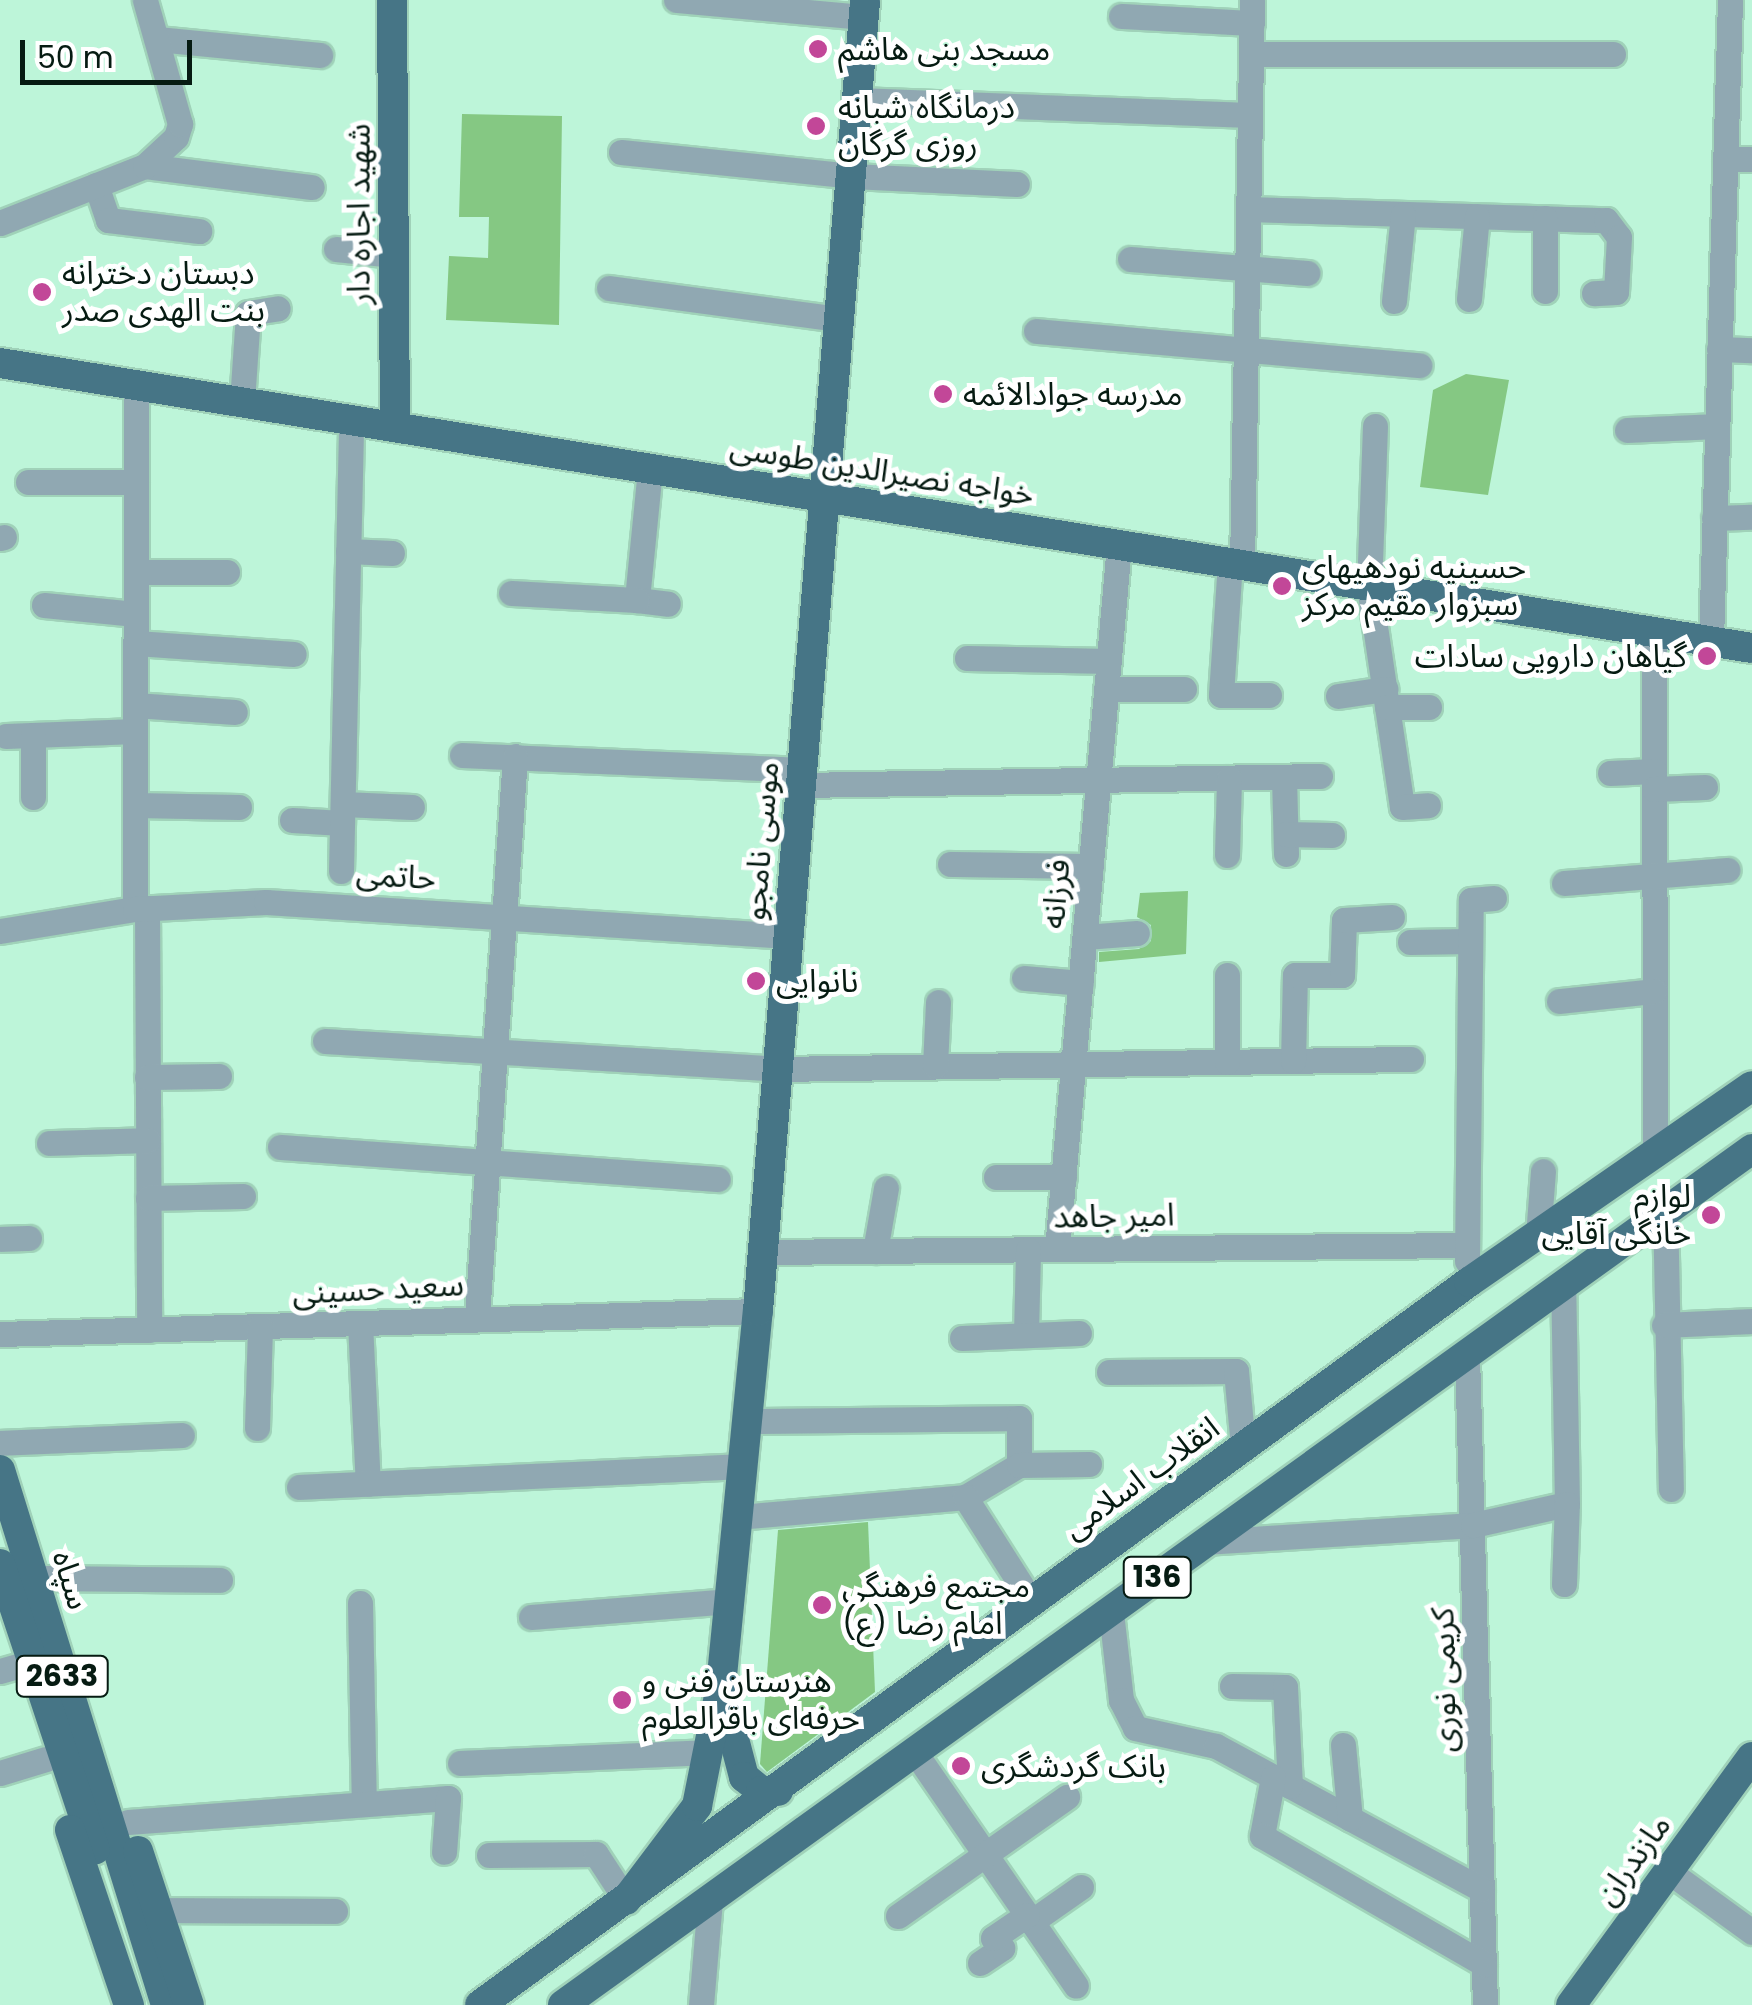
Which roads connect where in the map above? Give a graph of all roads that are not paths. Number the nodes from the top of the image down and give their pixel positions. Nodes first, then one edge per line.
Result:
1 (145, 0) edge
2 (392, 0) edge
3 (676, 0) edge
4 (1730, 0) edge
5 (864, 9) edge
6 (1252, 12) edge
7 (1121, 16) dead end
8 (156, 40) junction
9 (1740, 44) edge
10 (1251, 54) junction
11 (1613, 54) dead end
12 (320, 55) dead end
13 (857, 100) junction
14 (1250, 115) junction
15 (622, 152) dead end
16 (1725, 159) junction
17 (1752, 159) edge
18 (144, 166) junction
19 (852, 176) junction
20 (1017, 184) dead end
21 (96, 185) junction
22 (312, 188) dead end
23 (1248, 209) junction
24 (1404, 214) junction
25 (1477, 216) junction
26 (1546, 218) junction
27 (0, 223) edge
28 (199, 232) dead end
29 (336, 249) dead end
30 (394, 255) junction
31 (1130, 259) dead end
32 (1247, 268) junction
33 (1307, 272) dead end
34 (609, 288) dead end
35 (1544, 291) dead end
36 (1605, 292) dead end
37 (1469, 299) dead end
38 (1394, 301) dead end
39 (278, 308) dead end
40 (839, 320) junction
41 (1036, 330) dead end
42 (1719, 349) junction
43 (1752, 350) edge
44 (1246, 352) junction
45 (0, 363) edge
46 (1419, 366) dead end
47 (136, 385) junction
48 (242, 402) junction
49 (350, 420) junction
50 (1375, 426) dead end
51 (1717, 426) junction
52 (395, 427) junction
53 (1626, 430) dead end
54 (650, 468) junction
55 (28, 482) dead end
56 (136, 482) junction
57 (825, 496) junction
58 (1752, 517) edge
59 (1714, 518) junction
60 (1119, 545) junction
61 (348, 551) junction
62 (392, 553) dead end
63 (1235, 571) junction
64 (136, 572) junction
65 (227, 572) dead end
66 (1369, 586) junction
67 (511, 593) dead end
68 (637, 600) junction
69 (668, 604) dead end
70 (44, 605) dead end
71 (136, 614) junction
72 (1654, 632) junction
73 (1710, 641) junction
74 (136, 643) junction
75 (1752, 648) edge
76 (294, 654) dead end
77 (968, 658) dead end
78 (1109, 662) junction
79 (1106, 689) junction
80 (1184, 689) dead end
81 (1270, 695) dead end
82 (1338, 696) dead end
83 (1386, 698) junction
84 (1429, 707) dead end
85 (235, 712) dead end
86 (135, 718) junction
87 (33, 735) junction
88 (6, 736) dead end
89 (462, 755) dead end
90 (515, 756) junction
91 (1610, 773) dead end
92 (1320, 776) dead end
93 (1284, 777) junction
94 (802, 778) junction
95 (1229, 778) junction
96 (1098, 780) junction
97 (1654, 780) junction
98 (1705, 787) dead end
99 (33, 797) dead end
100 (135, 805) junction
101 (1428, 805) dead end
102 (239, 807) dead end
103 (412, 807) dead end
104 (343, 813) junction
105 (292, 820) dead end
106 (1332, 835) dead end
107 (1226, 854) dead end
108 (950, 864) dead end
109 (1091, 866) junction
110 (1726, 870) dead end
111 (342, 871) dead end
112 (1654, 873) junction
113 (1564, 883) dead end
114 (1494, 898) dead end
115 (141, 908) junction
116 (506, 917) junction
117 (1392, 917) dead end
118 (0, 931) edge
119 (1137, 933) dead end
120 (788, 936) junction
121 (1084, 937) junction
122 (1470, 941) junction
123 (1410, 942) dead end
124 (1227, 976) dead end
125 (1024, 978) dead end
126 (1081, 983) junction
127 (1654, 991) junction
128 (1559, 1001) dead end
129 (938, 1002) dead end
130 (325, 1042) dead end
131 (496, 1047) junction
132 (1412, 1058) dead end
133 (1293, 1060) junction
134 (1227, 1062) junction
135 (1074, 1064) junction
136 (936, 1066) junction
137 (778, 1069) junction
138 (219, 1076) dead end
139 (148, 1077) junction
140 (1752, 1086) edge
141 (148, 1140) junction
142 (49, 1143) dead end
143 (280, 1146) dead end
144 (1752, 1149) edge
145 (1654, 1155) junction
146 (488, 1160) junction
147 (1544, 1171) dead end
148 (996, 1177) dead end
149 (1064, 1177) junction
150 (718, 1179) dead end
151 (886, 1188) dead end
152 (243, 1196) dead end
153 (148, 1198) junction
154 (1666, 1208) junction
155 (1538, 1236) junction
156 (29, 1238) dead end
157 (0, 1239) edge
158 (1465, 1245) junction
159 (1028, 1250) junction
160 (1057, 1250) junction
161 (876, 1251) junction
162 (763, 1252) junction
163 (1470, 1282) junction
164 (1563, 1284) junction
165 (758, 1311) junction
166 (476, 1316) junction
167 (1752, 1321) edge
168 (360, 1323) junction
169 (1664, 1325) junction
170 (260, 1326) junction
171 (149, 1330) junction
172 (1079, 1333) dead end
173 (0, 1334) edge
174 (1026, 1334) junction
175 (962, 1338) dead end
176 (1467, 1354) junction
177 (1109, 1372) dead end
178 (748, 1421) junction
179 (257, 1428) dead end
180 (182, 1435) dead end
181 (0, 1444) edge
182 (1242, 1448) junction
183 (1089, 1464) dead end
184 (1018, 1465) junction
185 (742, 1466) junction
186 (0, 1470) edge
187 (368, 1484) junction
188 (299, 1487) dead end
189 (1671, 1488) dead end
190 (965, 1497) junction
191 (1567, 1504) junction
192 (738, 1517) junction
193 (1473, 1525) junction
194 (1204, 1542) junction
195 (0, 1564) edge
196 (34, 1578) junction
197 (220, 1580) dead end
198 (1564, 1584) dead end
199 (730, 1602) junction
200 (1032, 1602) junction
201 (360, 1603) dead end
202 (1111, 1612) junction
203 (531, 1617) dead end
204 (44, 1658) junction
205 (0, 1671) edge
206 (721, 1686) junction
207 (1232, 1686) dead end
208 (1343, 1745) dead end
209 (914, 1751) junction
210 (709, 1752) junction
211 (1752, 1757) edge
212 (46, 1759) junction
213 (460, 1763) dead end
214 (0, 1773) edge
215 (1281, 1782) junction
216 (778, 1791) junction
217 (1067, 1797) dead end
218 (364, 1804) junction
219 (1350, 1819) junction
220 (128, 1822) junction
221 (444, 1852) dead end
222 (489, 1854) dead end
223 (986, 1857) junction
224 (1668, 1871) junction
225 (118, 1885) junction
226 (1081, 1887) dead end
227 (1482, 1890) junction
228 (626, 1900) junction
229 (710, 1900) junction
230 (158, 1910) junction
231 (335, 1910) dead end
232 (898, 1916) dead end
233 (1029, 1919) junction
234 (1752, 1932) edge
235 (980, 1963) dead end
236 (1484, 1964) junction
237 (1076, 1986) dead end
238 (129, 2005) edge
239 (148, 2005) edge
240 (166, 2005) edge
241 (188, 2005) edge
242 (480, 2005) edge
243 (562, 2005) edge
244 (701, 2005) edge
245 (1485, 2005) edge
246 (1571, 2005) edge

1 - 8 street
2 - 30 main road, شهید اجاره دار
3 - 5 street
4 - 9 street
5 - 13 main road, موسی نامجو
6 - 7 street
6 - 10 street
8 - 12 street
8 - 18 street
9 - 16 street
10 - 11 street
10 - 14 street
13 - 14 street
13 - 19 main road, موسی نامجو
14 - 23 street
15 - 19 street
16 - 17 street
16 - 42 street
18 - 21 street
18 - 22 street
19 - 20 street
19 - 40 main road, موسی نامجو
21 - 27 street
21 - 28 street
23 - 24 street
23 - 32 street
24 - 25 street
24 - 38 street
25 - 26 street
25 - 37 street
26 - 35 street
26 - 36 street
29 - 30 street
30 - 52 main road, شهید اجاره دار
31 - 32 street
32 - 33 street
32 - 44 street
34 - 40 street
39 - 48 street
40 - 57 main road, موسی نامجو
41 - 44 street
42 - 43 street
42 - 51 street
44 - 46 street
44 - 63 street
45 - 47 main road, خواجه نصیرالدین طوسی
47 - 48 main road, خواجه نصیرالدین طوسی
47 - 56 street
48 - 49 main road, خواجه نصیرالدین طوسی
49 - 52 main road, خواجه نصیرالدین طوسی
49 - 61 street
50 - 66 street
51 - 53 street
51 - 59 street
52 - 54 main road, خواجه نصیرالدین طوسی
54 - 57 main road, خواجه نصیرالدین طوسی
54 - 68 street
55 - 56 street
56 - 64 street
57 - 60 main road, خواجه نصیرالدین طوسی
57 - 94 main road, موسی نامجو
58 - 59 street
59 - 73 street
60 - 63 main road, خواجه نصیرالدین طوسی
60 - 78 street, فرزانه
61 - 62 street
61 - 104 street
63 - 66 main road, خواجه نصیرالدین طوسی
63 - 81 street
64 - 65 street
64 - 71 street
66 - 72 main road, خواجه نصیرالدین طوسی
66 - 83 street
67 - 68 street
68 - 69 street
70 - 71 street
71 - 74 street
72 - 73 main road, خواجه نصیرالدین طوسی
72 - 97 street
73 - 75 main road, خواجه نصیرالدین طوسی
74 - 76 street
74 - 86 street
77 - 78 street
78 - 79 street, فرزانه
79 - 80 street
79 - 96 street, فرزانه
82 - 83 street
83 - 84 street
83 - 101 street
85 - 86 street
86 - 87 street
86 - 100 street
87 - 88 street
87 - 99 street
89 - 90 street
90 - 94 street
90 - 116 street
91 - 97 street
92 - 93 street
93 - 95 street
93 - 106 street
94 - 96 street
94 - 120 main road, موسی نامجو
95 - 96 street
95 - 107 street
96 - 109 street, فرزانه
97 - 98 street
97 - 112 street
100 - 102 street
100 - 115 street
103 - 104 street
104 - 105 street
104 - 111 street
108 - 109 street
109 - 121 street, فرزانه
110 - 112 street
112 - 113 street
112 - 127 street
114 - 122 street
115 - 116 street, حاتمی
115 - 118 street, حاتمی
115 - 139 street
116 - 120 street, حاتمی
116 - 131 street
117 - 133 street
119 - 121 street
120 - 137 main road, موسی نامجو
121 - 126 street, فرزانه
122 - 123 street
122 - 158 street
124 - 134 street
125 - 126 street
126 - 135 street, فرزانه
127 - 128 street
127 - 145 street
129 - 136 street
130 - 131 street
131 - 137 street
131 - 146 street
132 - 133 street
133 - 134 street
134 - 135 street
135 - 136 street
135 - 149 street, فرزانه
136 - 137 street
137 - 162 main road, موسی نامجو
138 - 139 street
139 - 141 street
140 - 145 main road, انقلاب اسلامی / 136
141 - 142 street
141 - 153 street
143 - 146 street
144 - 154 main road, 136
145 - 155 main road, انقلاب اسلامی / 136
146 - 150 street
146 - 166 street
147 - 155 street
148 - 149 street
149 - 160 street, فرزانه
151 - 161 street
152 - 153 street
153 - 171 street
154 - 164 main road, 136
154 - 169 street
155 - 163 main road, انقلاب اسلامی / 136
156 - 157 street
158 - 160 street, امیر جاهد
158 - 163 street
159 - 160 street, امیر جاهد
159 - 161 street, امیر جاهد
159 - 174 street
161 - 162 street, امیر جاهد
162 - 165 main road, موسی نامجو
163 - 182 main road, انقلاب اسلامی / 136
164 - 176 main road, 136
164 - 191 street
165 - 166 street, سعید حسینی
165 - 178 main road, موسی نامجو
166 - 168 street, سعید حسینی
167 - 169 street
168 - 170 street, سعید حسینی
168 - 187 street
169 - 189 street
170 - 171 street, سعید حسینی
170 - 179 street
171 - 173 street, سعید حسینی
172 - 174 street
174 - 175 street
176 - 193 street, کریمی نوری
176 - 194 main road, 136
177 - 182 street
178 - 184 street
178 - 185 main road, موسی نامجو
180 - 181 street
182 - 200 main road, انقلاب اسلامی / 136
183 - 184 street
184 - 190 street
185 - 187 street
185 - 192 main road, موسی نامجو
186 - 196 main road, سپاه / 2633
187 - 188 street
190 - 192 street
190 - 200 street
191 - 193 street
191 - 198 street
192 - 199 main road, موسی نامجو
193 - 194 street
193 - 227 street, کریمی نوری
194 - 202 main road, 136
195 - 204 main road, سپاه / 2633
196 - 197 street
196 - 204 main road, سپاه / 2633
199 - 203 street
199 - 206 main road, موسی نامجو
200 - 216 main road, انقلاب اسلامی / 136
201 - 218 street
202 - 209 main road, 136
202 - 215 street
204 - 205 street
204 - 212 main road, 2633
204 - 220 main road, 2633
204 - 225 main road, سپاه / 2633
206 - 210 main road, موسی نامجو
206 - 216 main road, موسی نامجو
207 - 215 street
208 - 219 street
209 - 223 street
209 - 229 main road, 136
210 - 213 street
210 - 228 main road, موسی نامجو
211 - 224 main road, مازندران
212 - 214 street
212 - 238 main road, 2633
215 - 219 street
215 - 236 street
216 - 228 main road, انقلاب اسلامی / 136
217 - 223 street
218 - 220 street
218 - 221 street
219 - 227 street
220 - 230 main road, 2633
222 - 228 street
223 - 232 street
223 - 233 street
224 - 234 street
224 - 246 main road, مازندران
225 - 239 main road, 2633
225 - 240 main road, 2633
226 - 233 street
227 - 236 street, کریمی نوری
228 - 242 main road, انقلاب اسلامی / 136
229 - 243 main road, 136
229 - 244 street
230 - 231 street
230 - 241 main road, 2633
233 - 235 street
233 - 237 street
236 - 245 street, کریمی نوری

